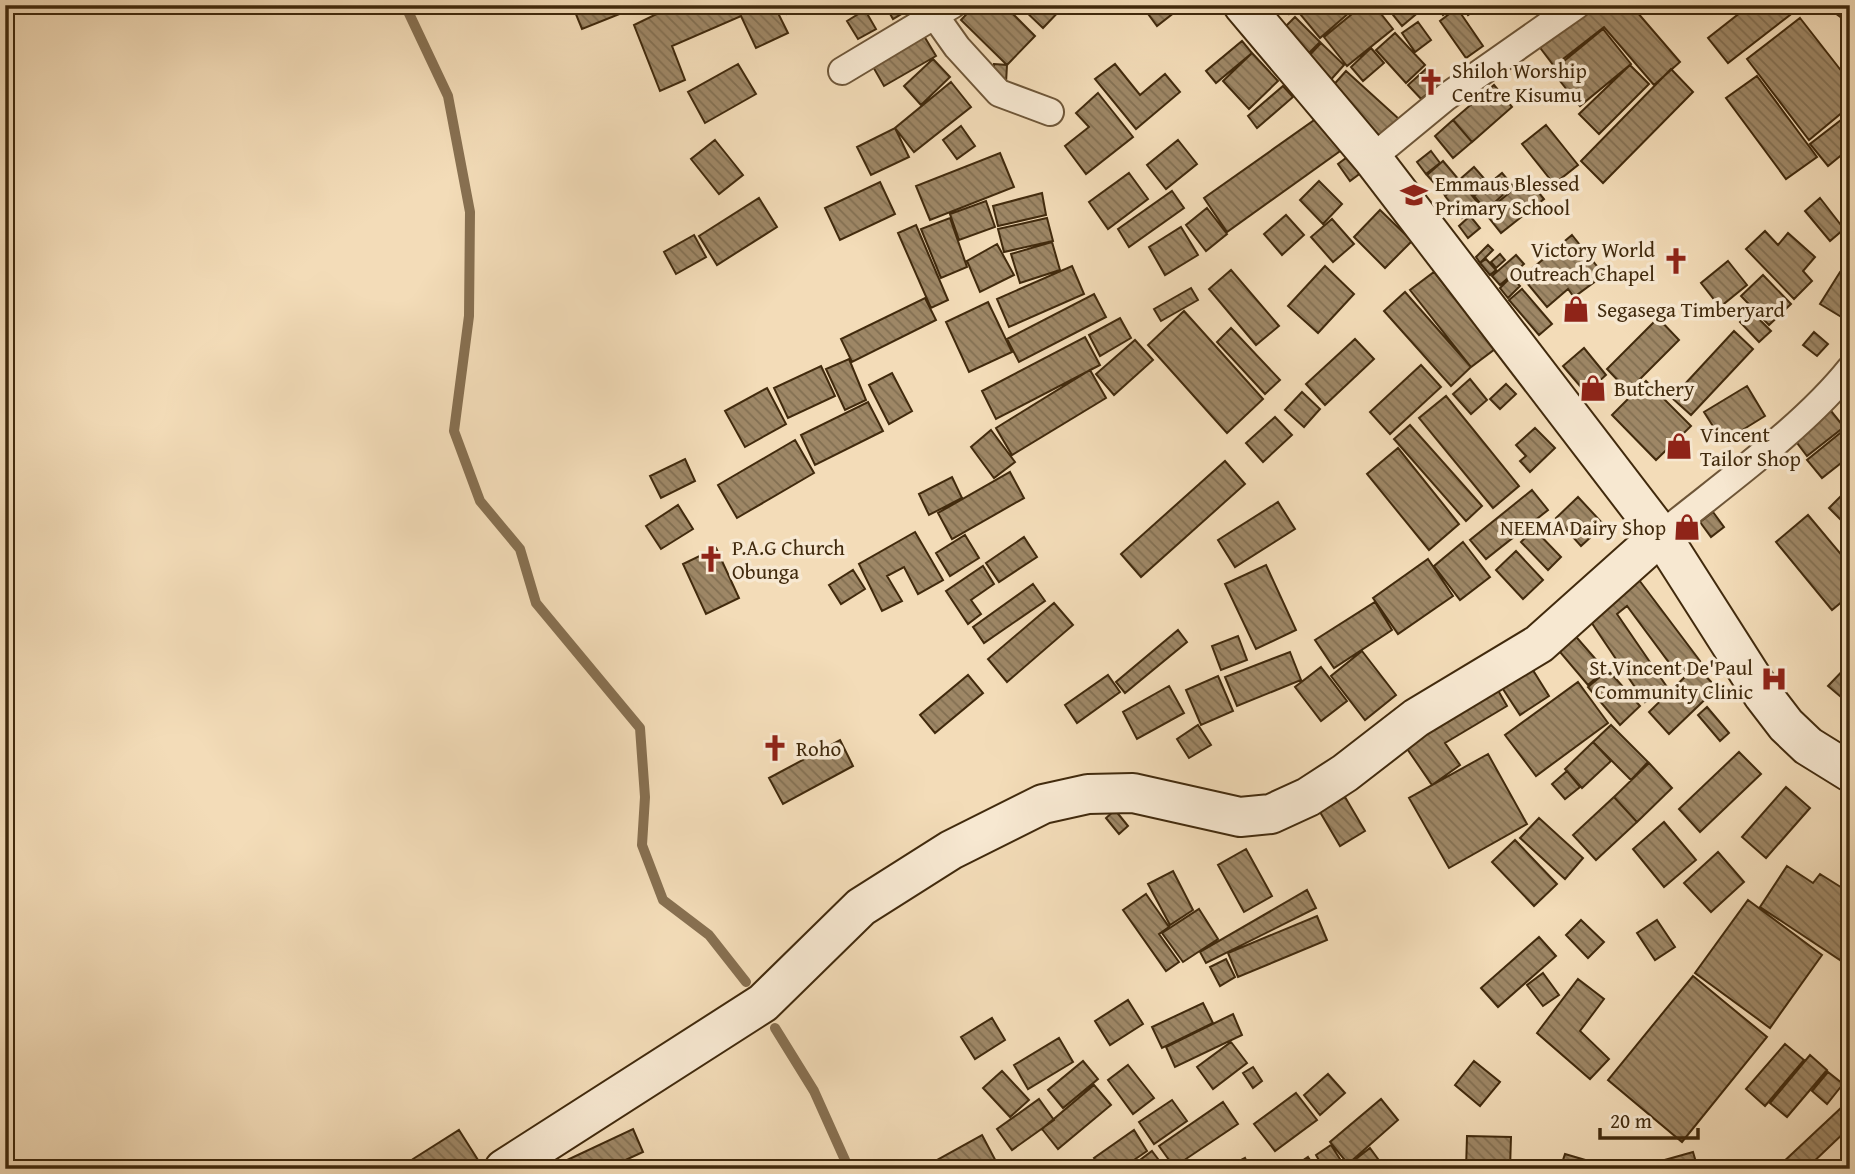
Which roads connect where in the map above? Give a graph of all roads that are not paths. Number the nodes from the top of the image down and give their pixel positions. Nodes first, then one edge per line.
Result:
1 (1243, 5) edge
2 (1577, 5) edge
3 (943, 10) edge
4 (842, 71) dead end
5 (1050, 112) dead end
6 (1372, 158) junction
7 (1850, 369) edge
8 (1661, 535) junction
9 (1850, 772) edge
10 (504, 1169) edge

1 - 6 street
2 - 6 street
3 - 4 street
3 - 5 street
6 - 8 street
7 - 8 street
8 - 9 street
8 - 10 street

